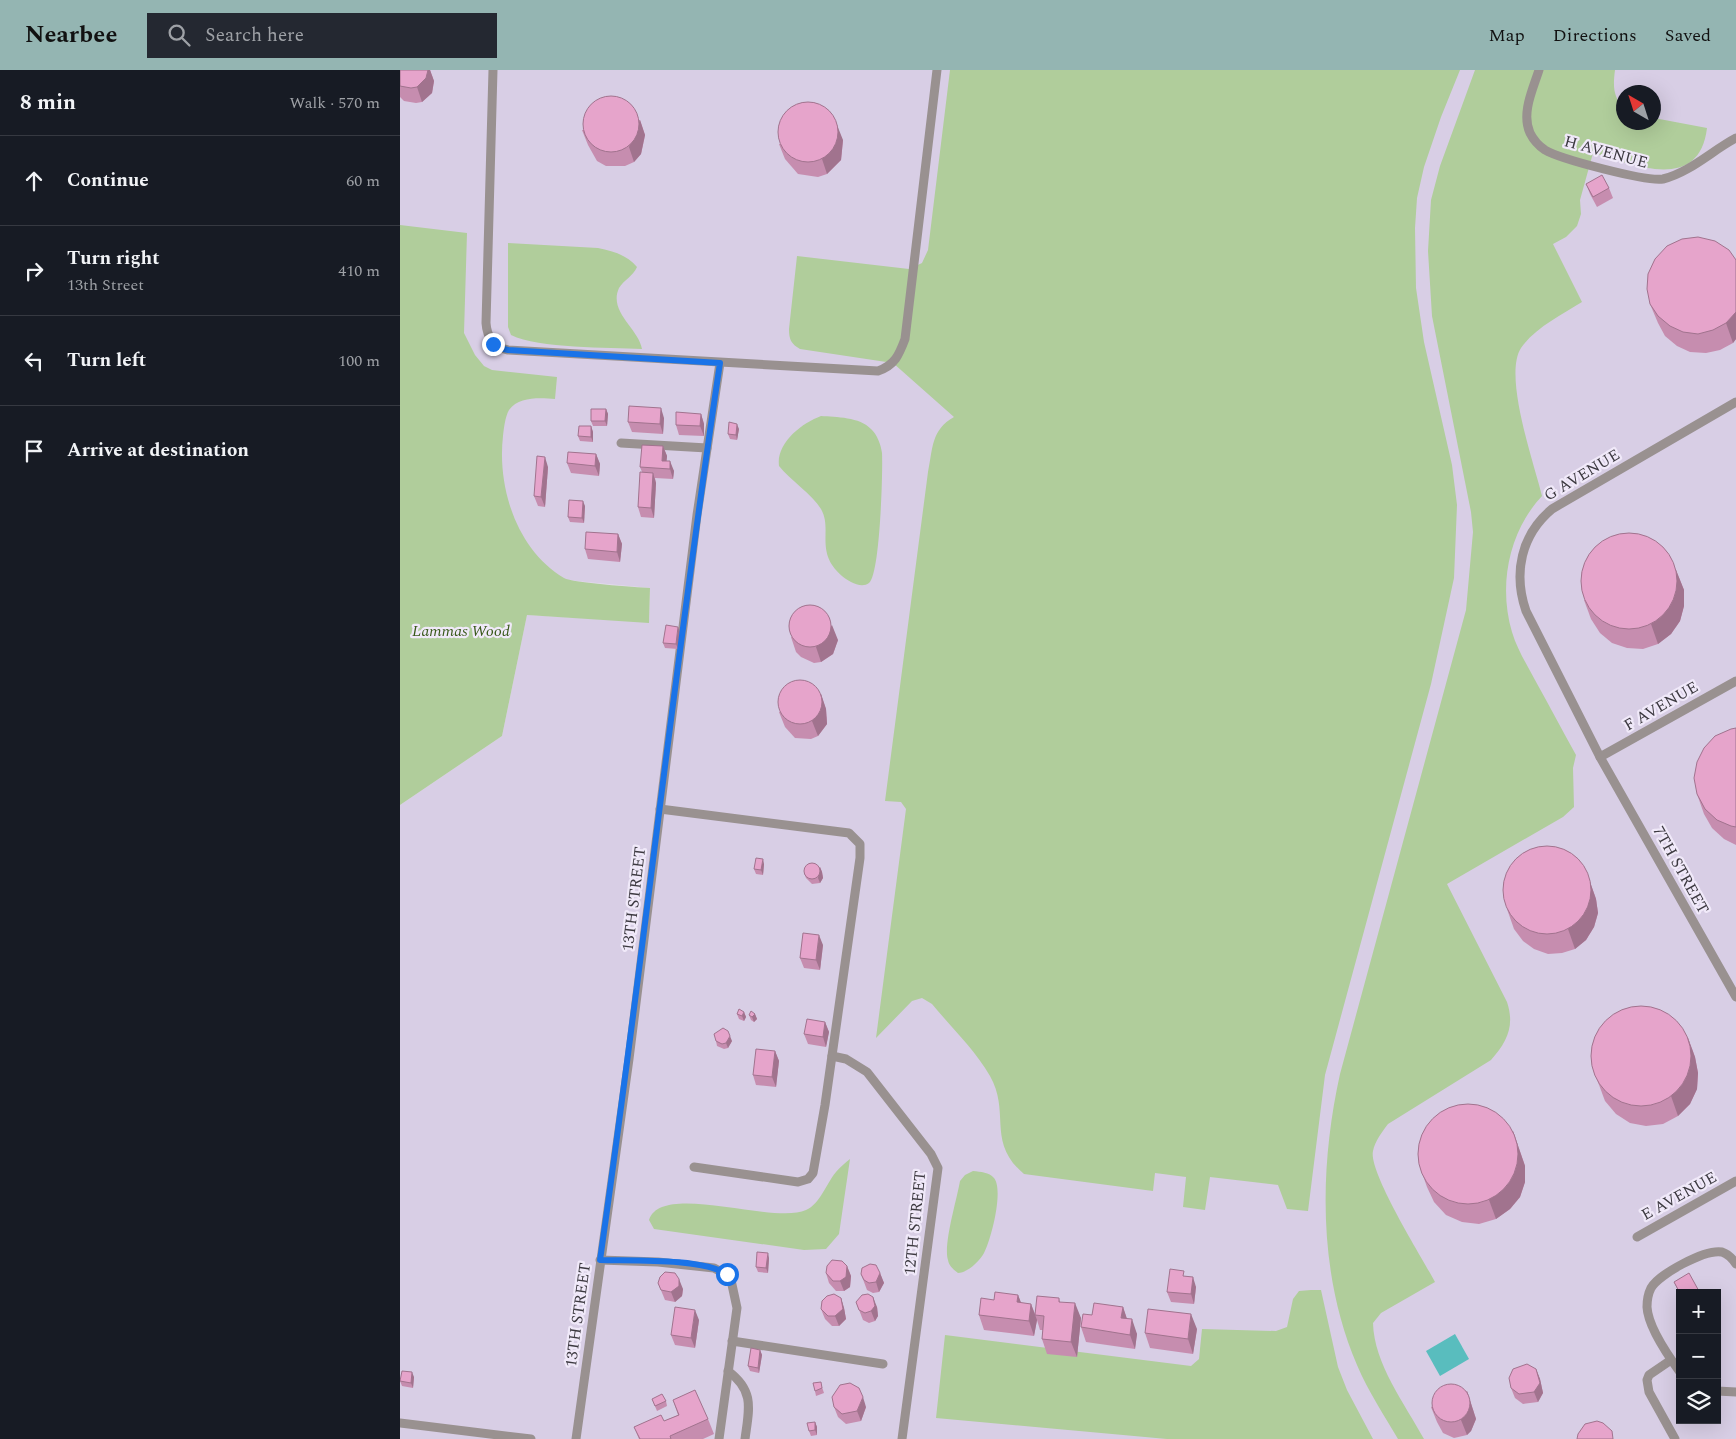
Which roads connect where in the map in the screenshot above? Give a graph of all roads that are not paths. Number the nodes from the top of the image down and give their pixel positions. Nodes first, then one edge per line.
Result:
1 (493, 70) edge
2 (937, 70) edge
3 (1539, 70) edge
4 (1736, 138) edge
5 (720, 363) junction
6 (1736, 402) edge
7 (621, 443) dead end
8 (707, 448) junction
9 (1736, 681) edge
10 (1600, 757) junction
11 (660, 809) junction
12 (1736, 997) edge
13 (832, 1056) junction
14 (694, 1167) dead end
15 (1736, 1182) edge
16 (1637, 1237) dead end
17 (600, 1260) junction
18 (1736, 1264) edge
19 (732, 1341) junction
20 (1672, 1360) junction
21 (883, 1364) dead end
22 (1676, 1366) edge
23 (728, 1371) junction
24 (1721, 1391) edge
25 (1736, 1392) edge
26 (400, 1423) edge
27 (530, 1439) edge
28 (576, 1439) edge
29 (719, 1439) edge
30 (745, 1439) edge
31 (902, 1439) edge
32 (1675, 1439) edge

1 - 5 lane
2 - 5 lane
3 - 4 lane, H AVENUE
5 - 8 lane, 13TH STREET
6 - 10 lane, G AVENUE
7 - 8 lane
8 - 11 lane, 13TH STREET
9 - 10 lane, F AVENUE
10 - 12 lane, 7TH STREET
11 - 13 lane
11 - 17 lane, 13TH STREET
13 - 14 lane
13 - 31 lane, 12TH STREET
15 - 16 lane, E AVENUE
17 - 19 lane
17 - 28 lane, 13TH STREET
18 - 20 lane
19 - 21 lane
19 - 23 lane
20 - 22 lane
20 - 32 lane
23 - 29 lane
23 - 30 lane
24 - 25 lane
26 - 27 lane

